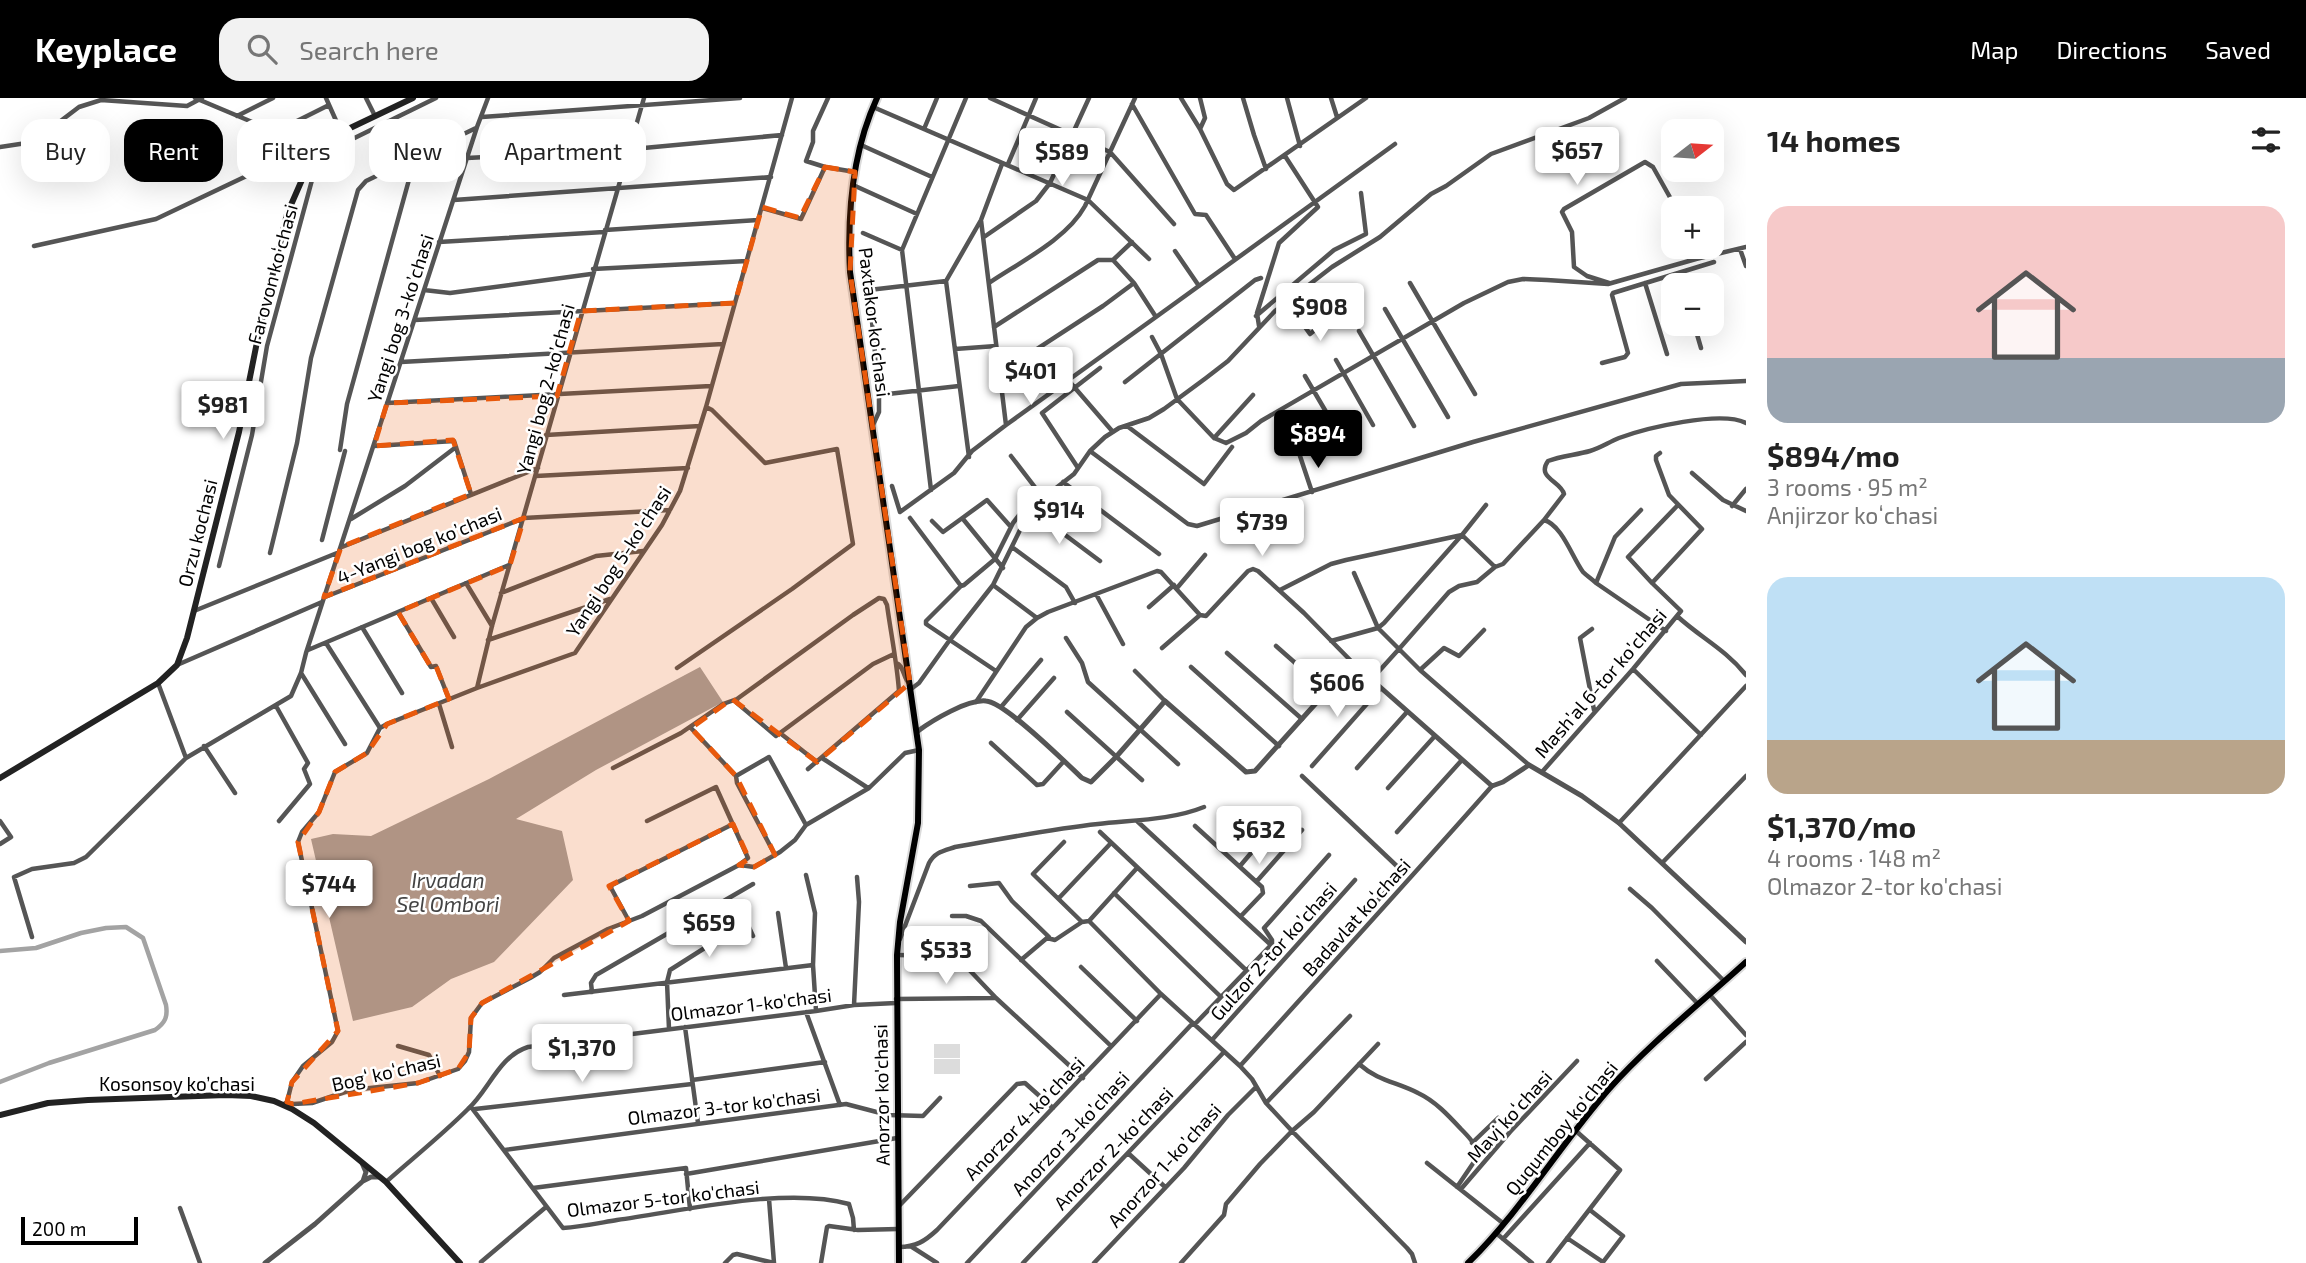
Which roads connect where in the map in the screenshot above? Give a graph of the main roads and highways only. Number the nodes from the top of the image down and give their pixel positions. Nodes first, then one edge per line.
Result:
1 (414, 98) edge
2 (877, 98) edge
3 (892, 553) joint
4 (0, 778) edge
5 (1746, 962) edge
6 (0, 1115) edge
7 (460, 1263) edge
8 (899, 1263) edge
9 (1468, 1263) edge

1 - 4 main road, Orzu kochasi
2 - 3 main road, Paxtakor koʻchasi
3 - 8 main road, Anorzor ko'chasi
5 - 9 main road, Ququmboy ko'chasi
6 - 7 main road, Kosonsoy ko’chasi

